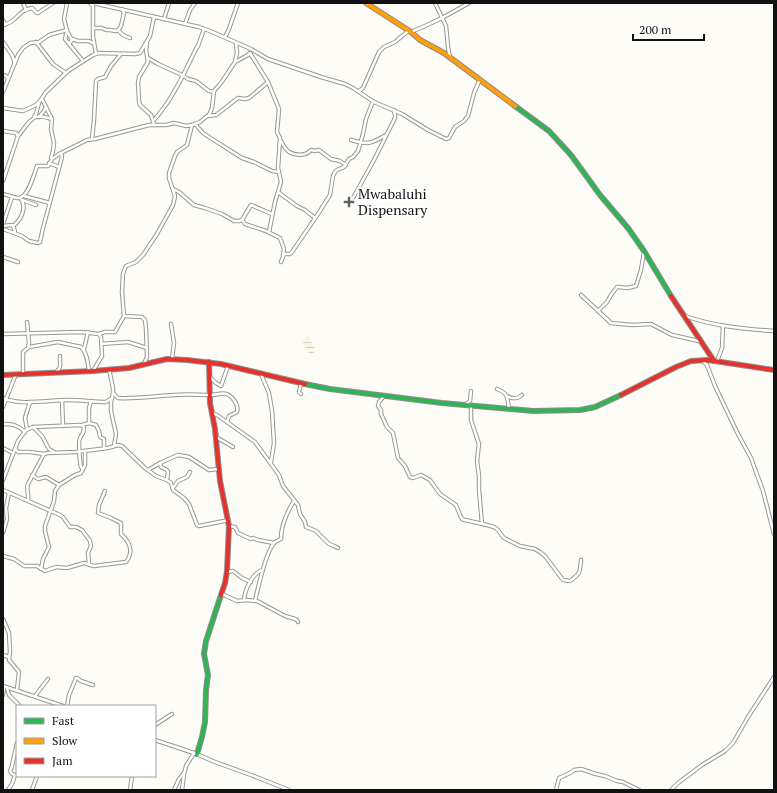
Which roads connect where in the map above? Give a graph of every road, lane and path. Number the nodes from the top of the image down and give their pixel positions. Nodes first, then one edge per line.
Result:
1 (23, 3) edge
2 (53, 3) edge
3 (67, 3) edge
4 (169, 3) edge
5 (195, 3) edge
6 (238, 3) edge
7 (366, 3) edge
8 (435, 3) edge
9 (469, 3) edge
10 (93, 4) edge
11 (122, 9) junction
12 (26, 10) junction
13 (127, 10) junction
14 (124, 13) junction
15 (154, 17) junction
16 (442, 18) junction
17 (164, 19) junction
18 (3, 20) edge
19 (185, 24) junction
20 (4, 25) edge
21 (92, 28) junction
22 (67, 29) junction
23 (204, 29) junction
24 (118, 30) junction
25 (410, 32) junction
26 (130, 38) dead end
27 (225, 38) junction
28 (72, 39) junction
29 (3, 42) edge
30 (36, 42) junction
31 (147, 42) junction
32 (236, 42) junction
33 (69, 44) junction
34 (94, 44) junction
35 (251, 49) junction
36 (250, 53) junction
37 (96, 54) junction
38 (121, 54) junction
39 (148, 58) junction
40 (450, 58) junction
41 (83, 61) junction
42 (235, 61) junction
43 (15, 63) junction
44 (66, 73) junction
45 (3, 75) edge
46 (183, 76) junction
47 (8, 79) junction
48 (480, 79) junction
49 (268, 82) junction
50 (359, 91) junction
51 (3, 92) edge
52 (214, 92) junction
53 (41, 98) junction
54 (373, 101) junction
55 (39, 103) junction
56 (46, 107) junction
57 (3, 108) edge
58 (394, 110) junction
59 (208, 115) junction
60 (39, 117) junction
61 (34, 118) junction
62 (52, 119) junction
63 (153, 121) junction
64 (154, 125) junction
65 (193, 125) junction
66 (3, 130) edge
67 (386, 135) junction
68 (18, 136) junction
69 (92, 139) junction
70 (280, 139) junction
71 (351, 140) dead end
72 (361, 142) junction
73 (61, 153) junction
74 (50, 162) junction
75 (346, 165) junction
76 (59, 167) junction
77 (278, 172) junction
78 (3, 181) edge
79 (173, 189) junction
80 (278, 192) junction
81 (3, 194) edge
82 (24, 196) junction
83 (12, 197) junction
84 (352, 198) dead end
85 (19, 199) junction
86 (50, 203) junction
87 (36, 205) dead end
88 (272, 214) junction
89 (315, 218) junction
90 (242, 220) junction
91 (3, 225) edge
92 (13, 226) junction
93 (3, 229) edge
94 (269, 232) junction
95 (15, 233) junction
96 (644, 251) junction
97 (283, 256) junction
98 (3, 258) edge
99 (18, 262) dead end
100 (281, 262) dead end
101 (581, 294) dead end
102 (598, 311) junction
103 (124, 316) junction
104 (685, 316) junction
105 (27, 322) dead end
106 (171, 324) dead end
107 (723, 326) junction
108 (774, 331) edge
109 (88, 332) junction
110 (28, 333) junction
111 (3, 334) edge
112 (99, 334) junction
113 (700, 341) junction
114 (101, 344) junction
115 (28, 346) junction
116 (147, 348) junction
117 (84, 349) junction
118 (60, 356) dead end
119 (172, 359) junction
120 (702, 360) junction
121 (716, 361) junction
122 (209, 362) junction
123 (144, 365) junction
124 (228, 366) junction
125 (109, 370) junction
126 (774, 370) edge
127 (91, 371) junction
128 (56, 372) junction
129 (23, 373) junction
130 (16, 374) junction
131 (261, 374) junction
132 (3, 375) edge
133 (210, 377) junction
134 (301, 383) junction
135 (497, 389) dead end
136 (471, 391) dead end
137 (301, 394) dead end
138 (113, 395) junction
139 (209, 395) junction
140 (522, 395) dead end
141 (384, 396) junction
142 (506, 396) junction
143 (117, 397) junction
144 (4, 399) edge
145 (62, 400) junction
146 (91, 401) junction
147 (30, 402) junction
148 (111, 404) junction
149 (465, 406) junction
150 (471, 406) junction
151 (3, 407) edge
152 (509, 409) junction
153 (212, 413) junction
154 (227, 422) junction
155 (89, 423) junction
156 (3, 424) edge
157 (82, 425) junction
158 (63, 426) junction
159 (33, 427) junction
160 (27, 429) junction
161 (24, 432) junction
162 (216, 437) junction
163 (114, 446) junction
164 (233, 447) dead end
165 (3, 448) edge
166 (104, 448) junction
167 (15, 449) junction
168 (80, 451) junction
169 (85, 451) junction
170 (14, 453) junction
171 (54, 453) junction
172 (44, 454) junction
173 (160, 463) junction
174 (271, 463) junction
175 (83, 469) junction
176 (219, 469) junction
177 (148, 470) junction
178 (190, 472) dead end
179 (32, 475) junction
180 (3, 480) edge
181 (167, 480) junction
182 (59, 485) junction
183 (173, 488) junction
184 (3, 490) edge
185 (105, 491) dead end
186 (9, 492) junction
187 (28, 501) junction
188 (294, 501) junction
189 (50, 511) junction
190 (229, 520) junction
191 (482, 524) junction
192 (229, 526) junction
193 (3, 533) edge
194 (774, 534) edge
195 (274, 543) junction
196 (338, 548) dead end
197 (3, 556) edge
198 (581, 560) dead end
199 (89, 564) junction
200 (41, 569) junction
201 (262, 570) junction
202 (227, 572) junction
203 (251, 582) junction
204 (222, 594) junction
205 (244, 600) junction
206 (255, 601) junction
207 (3, 618) edge
208 (298, 622) dead end
209 (3, 655) edge
210 (9, 657) junction
211 (774, 677) edge
212 (48, 679) dead end
213 (93, 685) dead end
214 (5, 687) edge
215 (17, 690) junction
216 (3, 695) edge
217 (35, 696) junction
218 (19, 705) edge
219 (60, 705) edge
220 (67, 705) edge
221 (172, 714) dead end
222 (156, 724) edge
223 (156, 740) edge
224 (16, 748) edge
225 (195, 754) junction
226 (185, 771) junction
227 (36, 777) edge
228 (132, 777) edge
229 (283, 788) edge
230 (8, 790) edge
231 (32, 790) edge
232 (130, 790) edge
233 (174, 790) edge
234 (182, 790) edge
235 (289, 790) edge
236 (556, 790) edge
237 (639, 790) edge
238 (671, 790) edge

1 - 12 street
2 - 12 street
3 - 22 street
4 - 17 street
5 - 19 street
6 - 27 street
7 - 25 street
8 - 16 street
9 - 16 street
10 - 11 street
10 - 21 street
11 - 13 street
11 - 14 street
12 - 20 street
13 - 14 street
13 - 15 street
14 - 24 street
15 - 17 street
15 - 31 street
16 - 25 street
16 - 40 street
17 - 19 street
18 - 20 street
19 - 23 street
21 - 24 street
21 - 34 street
22 - 28 street
22 - 30 street
22 - 33 street
23 - 27 street
23 - 46 street
24 - 26 street
25 - 40 street
25 - 50 street
27 - 32 street
28 - 33 street
28 - 34 street
29 - 43 street
30 - 43 street
30 - 44 street
31 - 38 street
31 - 39 street
32 - 35 street
32 - 42 street
33 - 41 street
34 - 37 street
35 - 36 street
35 - 50 street
36 - 42 street
36 - 49 street
37 - 38 street
37 - 41 street
38 - 69 street
39 - 46 street
39 - 63 street
40 - 48 street
41 - 44 street
42 - 52 street
43 - 47 street
44 - 53 street
45 - 47 street
46 - 52 street
46 - 63 street
47 - 51 street
48 - 58 street
48 - 96 street
49 - 59 street
49 - 70 street
50 - 54 street
52 - 59 street
53 - 55 street
53 - 56 street
54 - 58 street
54 - 72 street
55 - 57 street
55 - 61 street
56 - 60 street
56 - 62 street
58 - 67 street
59 - 65 street
60 - 61 street
60 - 62 street
61 - 68 street
62 - 74 street
63 - 64 street
64 - 65 street
64 - 69 street
65 - 77 street
65 - 79 street
66 - 68 street
67 - 72 street
67 - 84 street
68 - 78 street
69 - 73 street
70 - 75 street
70 - 77 street
71 - 72 street
72 - 75 street
73 - 74 street
73 - 76 street
74 - 76 street
74 - 82 street
75 - 89 street
76 - 86 street
77 - 80 street
79 - 90 street
79 - 103 street
80 - 88 street
80 - 89 street
81 - 83 street
82 - 85 street
82 - 86 street
83 - 85 street
83 - 91 street
85 - 87 street
85 - 92 street
86 - 95 street
88 - 90 street
88 - 94 street
89 - 97 street
90 - 94 street
91 - 92 street
92 - 95 street
93 - 95 street
94 - 97 street
96 - 102 street
96 - 104 street
97 - 100 street
98 - 99 street
101 - 102 street
102 - 113 street
103 - 112 street
103 - 116 street
104 - 107 street
104 - 113 street
105 - 110 street
106 - 119 street
107 - 108 street
107 - 121 street
109 - 110 street
109 - 112 street
109 - 117 street
110 - 111 street
110 - 115 street
112 - 114 street
113 - 121 street
114 - 116 street
114 - 127 street
115 - 117 street
115 - 129 street
116 - 123 street
117 - 127 street
118 - 128 street
119 - 122 street
119 - 123 street
120 - 121 street
120 - 152 street
120 - 194 street
121 - 126 street
122 - 124 street
122 - 133 street
123 - 125 street
124 - 131 street
124 - 133 street
125 - 127 street
125 - 138 street
127 - 128 street
128 - 129 street
129 - 130 street
130 - 132 street
130 - 144 street
131 - 134 street
131 - 174 street
133 - 139 street
134 - 137 street
134 - 141 street
135 - 142 street
136 - 149 street
138 - 143 street
138 - 146 street
138 - 148 street
139 - 143 street
139 - 153 street
139 - 154 street
140 - 142 street
141 - 149 street
141 - 191 street
142 - 152 street
143 - 148 street
144 - 147 street
144 - 151 street
145 - 146 street
145 - 147 street
145 - 158 street
146 - 155 street
147 - 160 street
148 - 163 street
149 - 150 street
150 - 152 street
150 - 191 street
153 - 154 street
153 - 162 street
154 - 174 street
155 - 157 street
155 - 166 street
156 - 161 street
157 - 158 street
157 - 168 street
158 - 159 street
159 - 160 street
159 - 171 street
160 - 161 street
161 - 167 street
162 - 164 street
162 - 176 street
163 - 166 street
163 - 177 street
165 - 170 street
166 - 169 street
167 - 170 street
167 - 172 street
168 - 169 street
168 - 171 street
168 - 175 street
169 - 175 street
170 - 180 street
171 - 172 street
172 - 179 street
173 - 176 street
173 - 177 street
173 - 181 street
174 - 188 street
175 - 182 street
176 - 190 street
177 - 181 street
178 - 183 street
179 - 182 street
179 - 187 street
181 - 183 street
182 - 189 street
183 - 190 street
184 - 186 street
185 - 199 street
186 - 187 street
186 - 193 street
187 - 189 street
188 - 195 street
188 - 196 street
189 - 199 street
189 - 200 street
190 - 192 street
191 - 198 street
192 - 195 street
192 - 202 street
195 - 201 street
197 - 200 street
199 - 200 street
201 - 203 street
201 - 206 street
202 - 203 street
202 - 204 street
203 - 205 street
204 - 205 street
204 - 225 street
205 - 206 street
206 - 208 street
207 - 210 street
209 - 210 street
210 - 215 street
211 - 238 street
212 - 217 street
213 - 220 street
214 - 215 street
214 - 216 street
214 - 218 street
215 - 217 street
217 - 219 street
221 - 222 street
223 - 225 street
224 - 230 street
225 - 226 street
225 - 229 street
226 - 233 street
226 - 234 street
227 - 231 street
228 - 232 street
229 - 235 street
236 - 237 street

